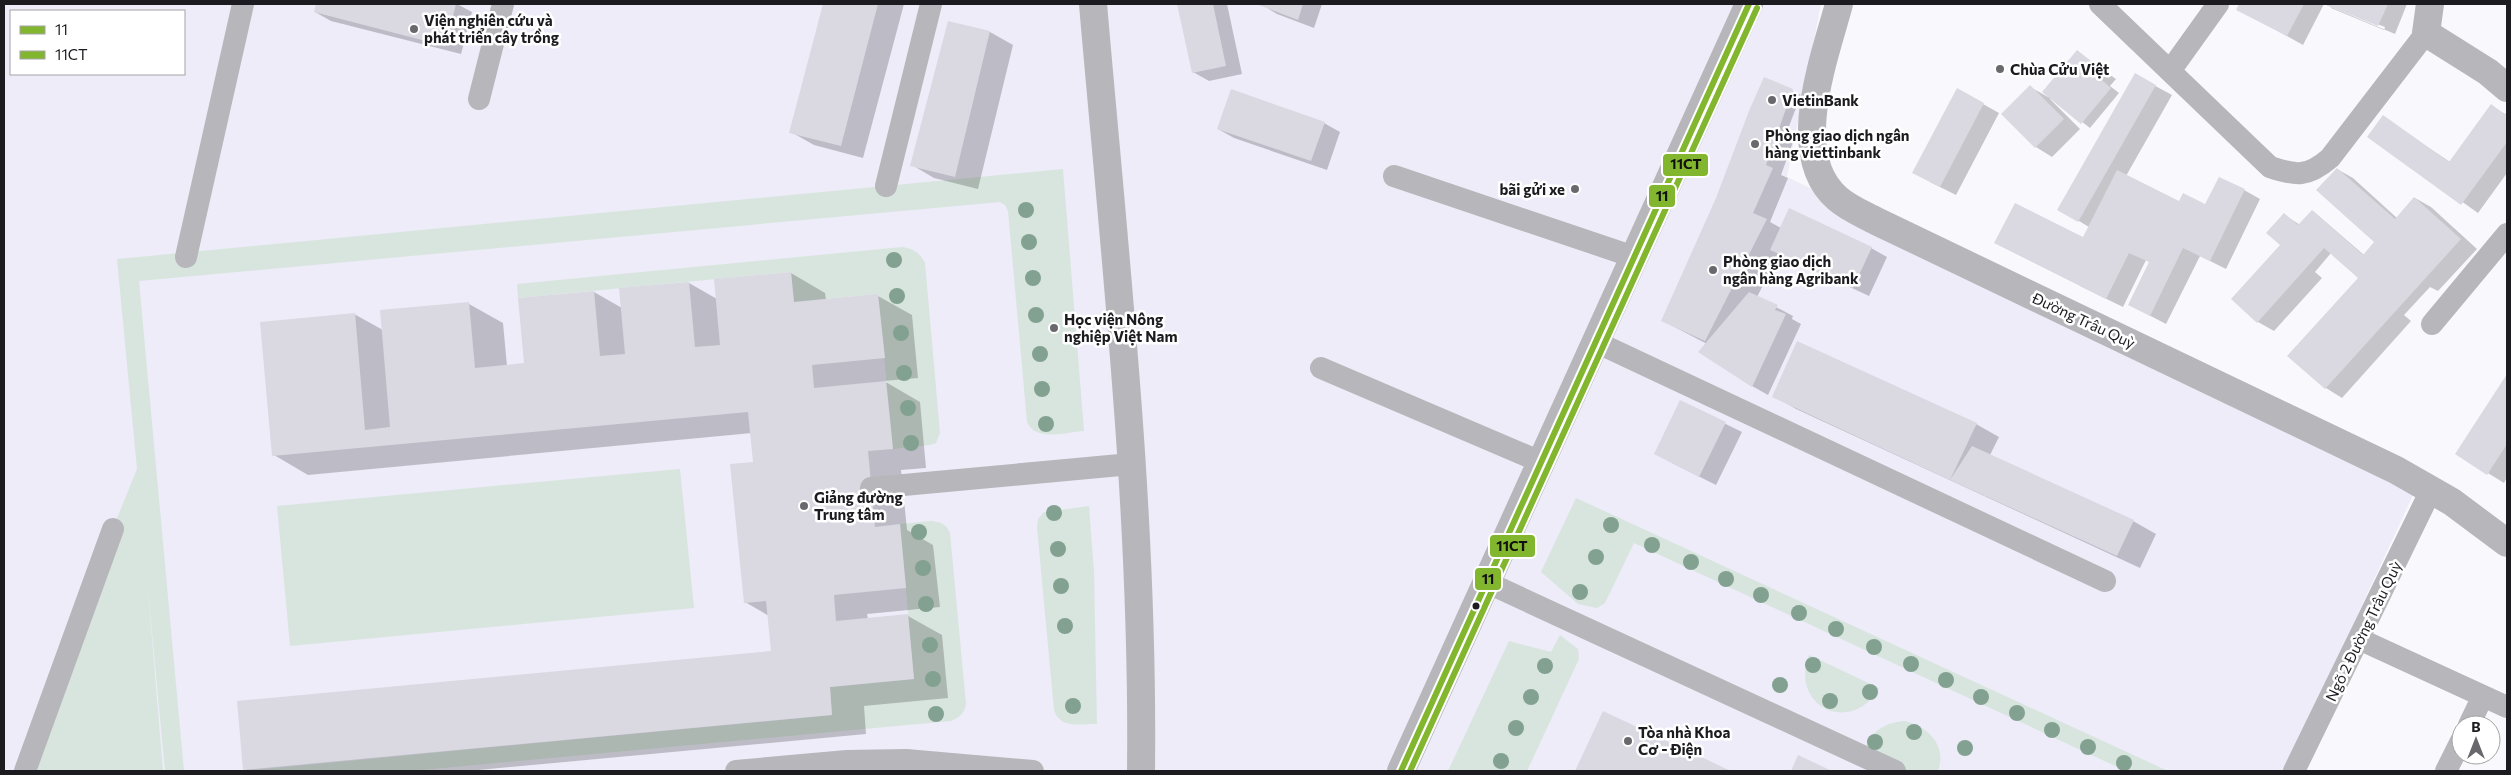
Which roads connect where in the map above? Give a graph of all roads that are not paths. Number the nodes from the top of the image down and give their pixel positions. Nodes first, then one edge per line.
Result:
1 (243, 4) edge
2 (503, 4) edge
3 (931, 4) edge
4 (1093, 4) edge
5 (1750, 4) edge
6 (1839, 4) edge
7 (2100, 4) edge
8 (2218, 4) edge
9 (2430, 4) edge
10 (2426, 33) junction
11 (2170, 71) junction
12 (2507, 88) edge
13 (479, 99) dead end
14 (1394, 176) dead end
15 (886, 186) dead end
16 (2507, 234) edge
17 (186, 256) dead end
18 (1634, 257) junction
19 (2432, 324) dead end
20 (1596, 342) junction
21 (1321, 368) dead end
22 (1541, 462) junction
23 (1131, 464) junction
24 (871, 488) dead end
25 (2431, 490) junction
26 (113, 529) dead end
27 (2507, 543) edge
28 (2105, 581) dead end
29 (1486, 582) junction
30 (2359, 639) junction
31 (2483, 696) junction
32 (2507, 707) edge
33 (2474, 715) edge
34 (2300, 769) edge
35 (25, 771) edge
36 (736, 771) edge
37 (1033, 771) edge
38 (1141, 771) edge
39 (1401, 771) edge
40 (1895, 771) edge

1 - 17 lane
2 - 13 lane
3 - 15 lane
4 - 23 street
5 - 18 street
6 - 25 street, Đường Trâu Quỳ
7 - 11 lane
8 - 11 lane
9 - 10 street
10 - 11 lane
10 - 12 street
14 - 18 lane
16 - 19 lane
18 - 20 street
20 - 22 street
20 - 28 lane
21 - 22 lane
22 - 29 street
23 - 24 lane
23 - 38 street
25 - 27 street, Đường Trâu Quỳ
25 - 30 lane, Ngõ 2 Đường Trâu Quỳ
26 - 35 lane
29 - 39 street
29 - 40 lane
30 - 31 lane
30 - 34 lane, Ngõ 2 Đường Trâu Quỳ
31 - 32 lane
31 - 33 lane
36 - 37 lane

